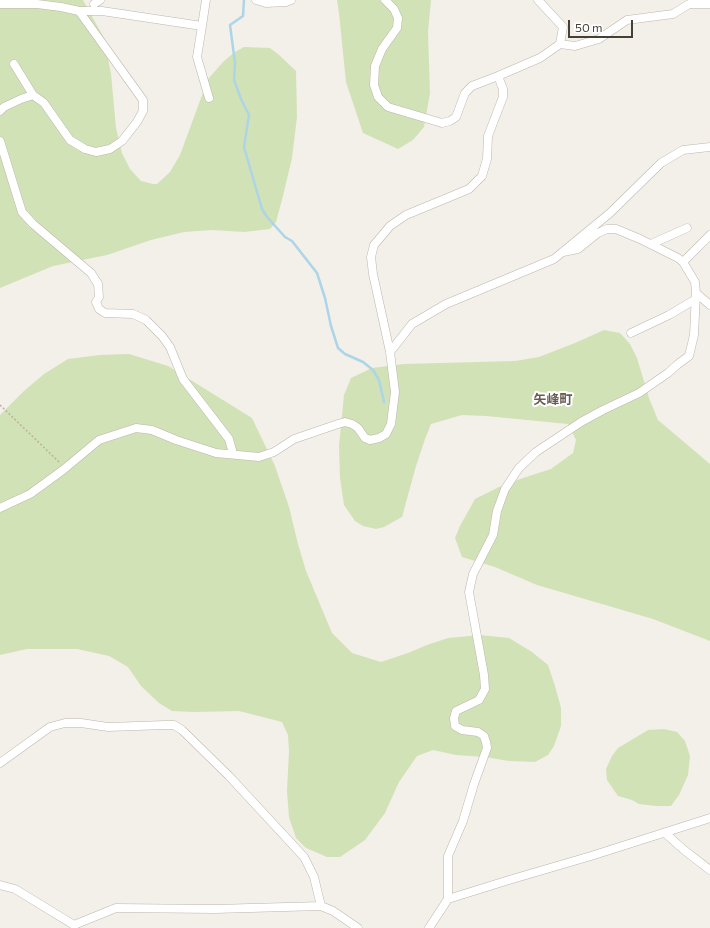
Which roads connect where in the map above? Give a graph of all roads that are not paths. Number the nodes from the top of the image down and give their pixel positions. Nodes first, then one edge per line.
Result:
1 (206, 0) edge
2 (256, 0) edge
3 (291, 0) edge
4 (385, 0) edge
5 (538, 0) edge
6 (688, 2) edge
7 (0, 4) edge
8 (710, 4) edge
9 (79, 11) junction
10 (202, 26) junction
11 (560, 44) junction
12 (14, 64) dead end
13 (498, 76) junction
14 (33, 95) junction
15 (209, 98) dead end
16 (0, 111) edge
17 (0, 141) edge
18 (710, 147) edge
19 (687, 228) dead end
20 (710, 235) edge
21 (651, 244) junction
22 (563, 252) junction
23 (683, 262) junction
24 (696, 296) junction
25 (710, 305) edge
26 (631, 333) dead end
27 (390, 352) junction
28 (233, 454) junction
29 (0, 508) edge
30 (0, 763) edge
31 (710, 818) edge
32 (665, 833) junction
33 (710, 870) edge
34 (0, 885) edge
35 (448, 899) junction
36 (321, 906) junction
37 (358, 928) edge
38 (429, 928) edge

1 - 10 street
2 - 3 street
4 - 13 street
5 - 11 street
6 - 8 street
6 - 11 street
7 - 9 street
9 - 10 street
9 - 14 street
10 - 15 street
11 - 13 street
12 - 14 street
13 - 27 street
14 - 16 street
17 - 28 street
18 - 22 street
19 - 21 street
20 - 23 street
21 - 22 street
21 - 23 street
22 - 27 street
23 - 24 street
24 - 25 street
24 - 26 street
24 - 35 street
27 - 28 street
28 - 29 street
30 - 36 street
31 - 32 street
32 - 33 street
32 - 35 street
34 - 36 street
35 - 38 street
36 - 37 street

